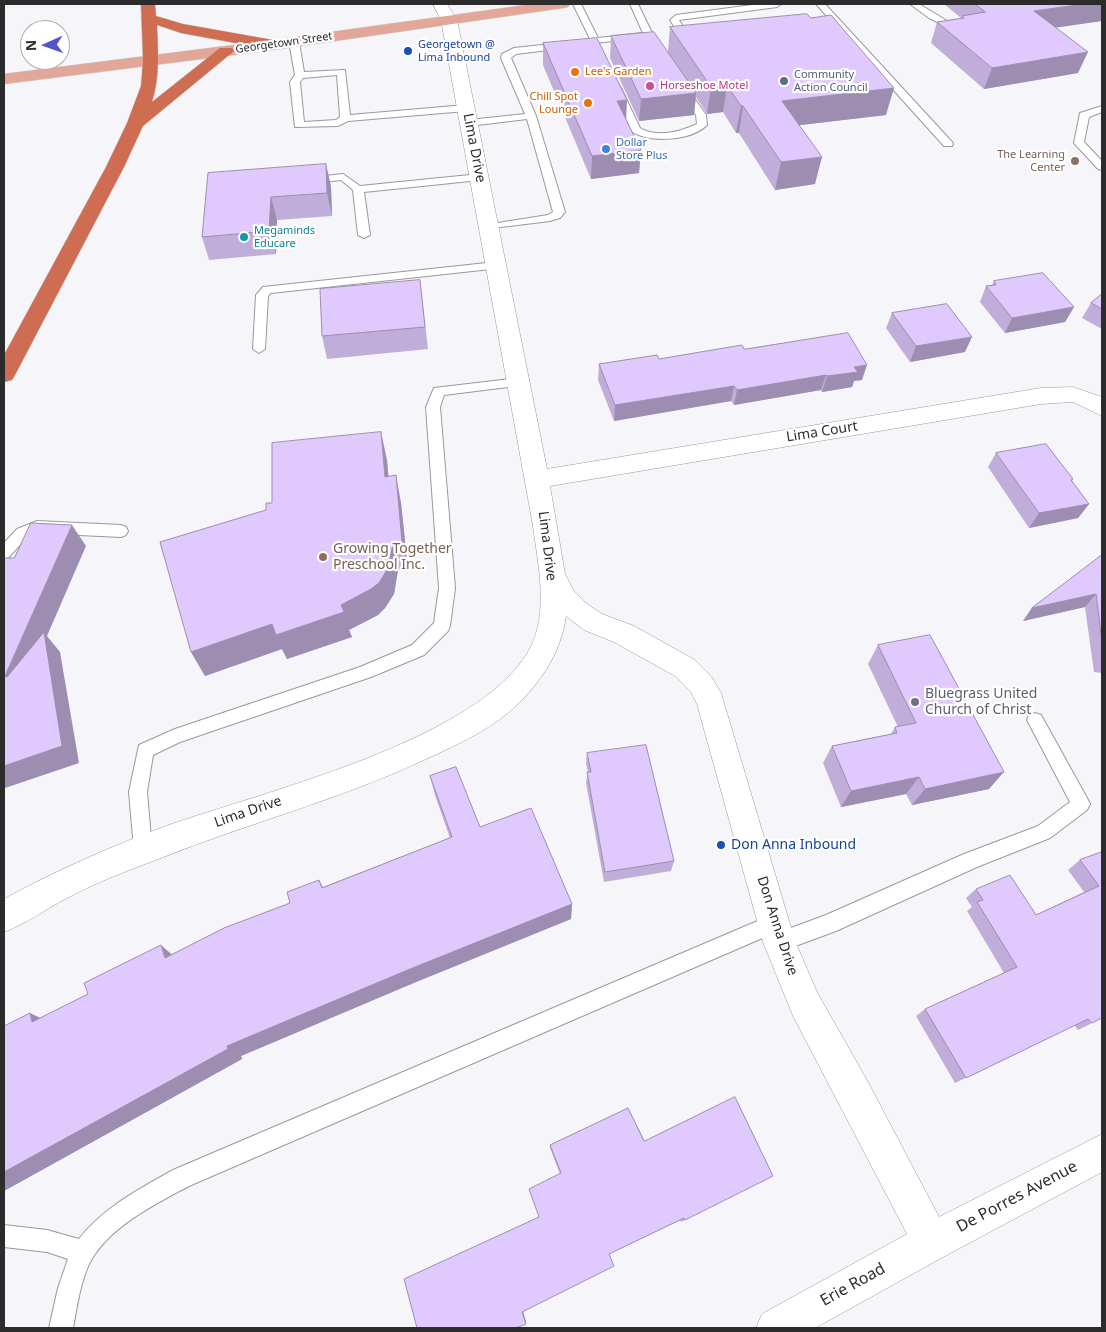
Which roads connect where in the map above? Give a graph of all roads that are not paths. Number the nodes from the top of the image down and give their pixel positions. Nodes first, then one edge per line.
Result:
1 (563, 4) edge
2 (577, 4) edge
3 (634, 4) edge
4 (777, 4) edge
5 (820, 4) edge
6 (914, 4) edge
7 (148, 11) edge
8 (445, 12) edge
9 (950, 25) edge
10 (705, 38) edge
11 (595, 41) junction
12 (294, 42) junction
13 (273, 45) junction
14 (561, 46) edge
15 (226, 51) junction
16 (602, 55) edge
17 (151, 60) junction
18 (674, 74) edge
19 (300, 75) junction
20 (4, 79) edge
21 (613, 80) edge
22 (343, 90) junction
23 (331, 91) dead end
24 (332, 106) dead end
25 (344, 106) junction
26 (1102, 109) edge
27 (468, 116) junction
28 (532, 116) junction
29 (345, 118) junction
30 (136, 123) junction
31 (948, 144) dead end
32 (1102, 167) edge
33 (480, 177) junction
34 (297, 183) edge
35 (358, 189) junction
36 (489, 227) junction
37 (364, 235) dead end
38 (496, 266) junction
39 (258, 349) dead end
40 (4, 375) edge
41 (518, 382) junction
42 (1102, 408) edge
43 (537, 479) junction
44 (121, 531) dead end
45 (4, 553) edge
46 (553, 577) junction
47 (1035, 720) dead end
48 (144, 849) junction
49 (4, 916) edge
50 (777, 932) junction
51 (1102, 1152) edge
52 (4, 1236) edge
53 (931, 1242) junction
54 (83, 1252) junction
55 (61, 1328) edge
56 (776, 1328) edge

1 - 8 main road, Georgetown Street
2 - 11 lane
3 - 11 lane
4 - 10 lane
5 - 31 lane
6 - 9 lane
7 - 13 highway
7 - 17 highway
8 - 12 main road, Georgetown Street
8 - 27 street, Lima Drive
11 - 16 lane
12 - 13 main road, Georgetown Street
12 - 19 lane
13 - 15 main road, Georgetown Street
14 - 28 lane
15 - 17 main road, Georgetown Street
15 - 30 highway
17 - 20 main road, Georgetown Street
17 - 30 highway
18 - 21 lane
19 - 22 lane
19 - 29 lane
22 - 23 lane
22 - 25 lane
24 - 25 lane
25 - 29 lane
26 - 32 lane
27 - 28 lane
27 - 29 lane
27 - 33 street, Lima Drive
28 - 36 lane
30 - 40 highway
33 - 35 lane
33 - 36 street, Lima Drive
34 - 35 lane
35 - 37 lane
36 - 38 street, Lima Drive
38 - 39 lane
38 - 41 street, Lima Drive
41 - 43 street, Lima Drive
41 - 48 lane
42 - 43 street, Lima Court
43 - 46 street, Lima Drive
44 - 45 lane
46 - 48 street, Lima Drive
46 - 50 street, Don Anna Drive
47 - 50 lane
48 - 49 street, Lima Drive
50 - 53 street, Don Anna Drive
50 - 54 lane
51 - 53 street, De Porres Avenue
52 - 54 lane
53 - 56 street, Erie Road
54 - 55 lane

